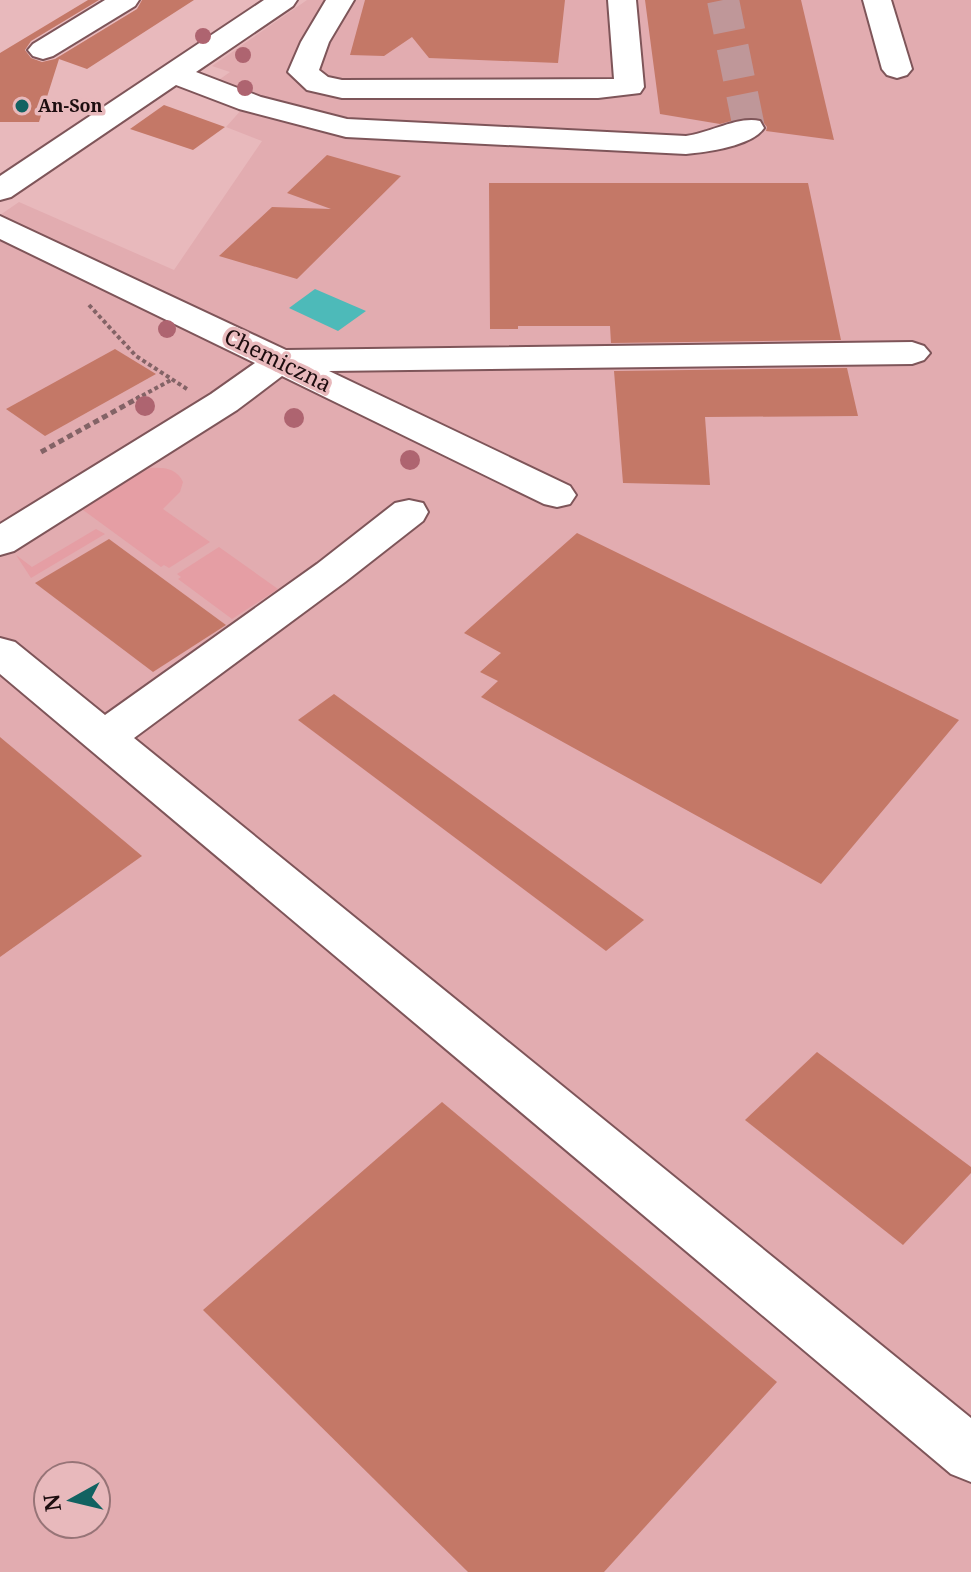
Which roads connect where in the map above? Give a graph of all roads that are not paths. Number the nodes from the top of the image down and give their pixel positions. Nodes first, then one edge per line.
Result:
1 (125, 0) edge
2 (283, 0) edge
3 (340, 0) edge
4 (622, 0) edge
5 (877, 0) edge
6 (43, 50) dead end
7 (897, 69) dead end
8 (174, 74) junction
9 (598, 89) junction
10 (749, 128) dead end
11 (604, 141) junction
12 (0, 190) edge
13 (0, 226) edge
14 (912, 353) dead end
15 (280, 361) junction
16 (557, 495) dead end
17 (409, 512) dead end
18 (0, 542) edge
19 (0, 652) edge
20 (104, 738) junction
21 (971, 1454) edge

1 - 6 street
2 - 8 street
3 - 9 street
4 - 9 street
5 - 7 street
8 - 11 street
8 - 12 street
9 - 11 street
10 - 11 street
13 - 15 street, Chemiczna
14 - 15 street
15 - 16 street, Chemiczna
15 - 18 street
17 - 20 street
19 - 20 street
20 - 21 street

